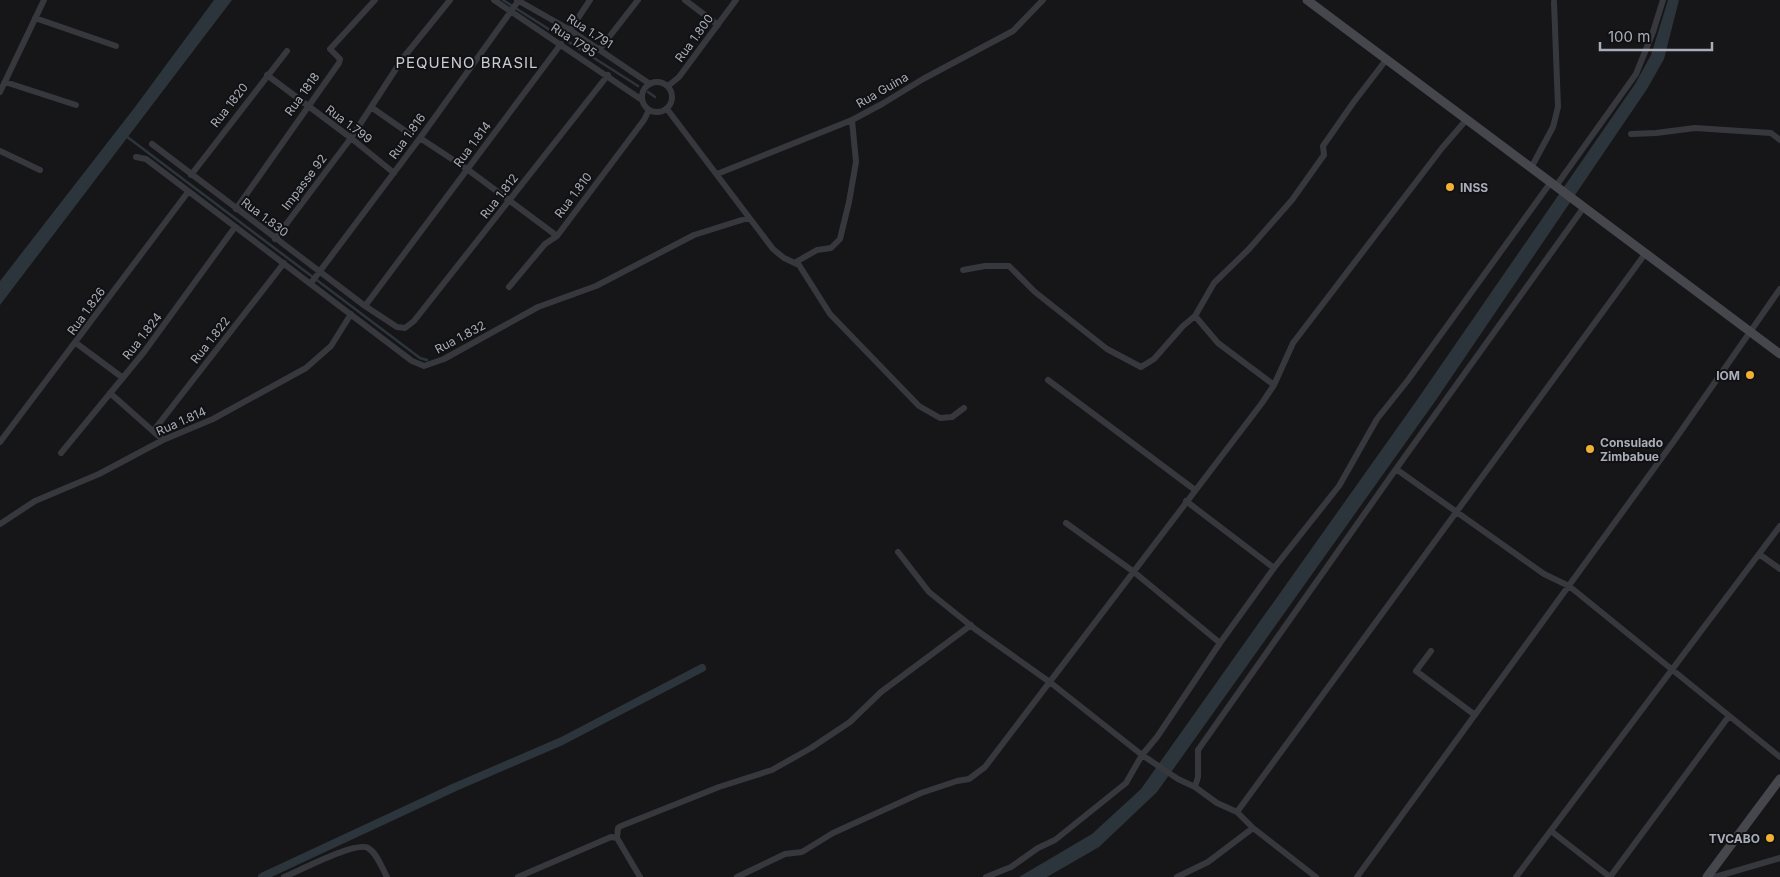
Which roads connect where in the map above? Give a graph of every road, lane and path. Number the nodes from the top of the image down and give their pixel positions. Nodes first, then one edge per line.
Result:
1 (44, 0) edge
2 (375, 0) edge
3 (450, 0) edge
4 (494, 0) edge
5 (518, 0) edge
6 (590, 0) edge
7 (638, 0) edge
8 (685, 0) edge
9 (736, 0) edge
10 (1043, 0) edge
11 (1307, 0) edge
12 (1663, 0) edge
13 (1554, 2) dead end
14 (511, 13) junction
15 (35, 18) junction
16 (718, 25) junction
17 (570, 30) junction
18 (561, 44) junction
19 (116, 46) dead end
20 (599, 50) junction
21 (287, 51) dead end
22 (1386, 60) junction
23 (267, 75) junction
24 (608, 75) junction
25 (5, 82) junction
26 (650, 84) junction
27 (668, 86) junction
28 (0, 92) edge
29 (642, 100) junction
30 (76, 105) dead end
31 (308, 106) junction
32 (371, 107) junction
33 (649, 110) junction
34 (667, 110) junction
35 (1467, 119) junction
36 (852, 120) junction
37 (1630, 134) dead end
38 (411, 135) dead end
39 (351, 138) junction
40 (420, 138) junction
41 (1780, 140) edge
42 (152, 144) dead end
43 (0, 150) edge
44 (136, 157) dead end
45 (1531, 168) junction
46 (467, 169) junction
47 (40, 170) dead end
48 (394, 173) junction
49 (191, 174) junction
50 (717, 174) junction
51 (1556, 186) junction
52 (188, 192) junction
53 (509, 201) junction
54 (1582, 206) junction
55 (236, 209) junction
56 (748, 218) junction
57 (235, 227) junction
58 (556, 236) junction
59 (276, 239) junction
60 (1645, 254) junction
61 (796, 262) junction
62 (284, 263) junction
63 (964, 270) dead end
64 (320, 272) junction
65 (311, 283) junction
66 (509, 288) dead end
67 (1780, 290) edge
68 (365, 306) junction
69 (351, 314) junction
70 (1195, 316) junction
71 (405, 328) joint
72 (1751, 333) junction
73 (76, 343) junction
74 (1780, 354) edge
75 (123, 378) junction
76 (1048, 380) dead end
77 (1274, 385) junction
78 (110, 393) junction
79 (964, 408) dead end
80 (154, 430) junction
81 (163, 440) junction
82 (0, 442) edge
83 (61, 453) dead end
84 (1396, 469) junction
85 (1195, 490) junction
86 (1186, 501) junction
87 (1457, 513) junction
88 (1066, 523) dead end
89 (0, 524) edge
90 (1780, 526) edge
91 (898, 552) dead end
92 (1759, 554) junction
93 (1274, 568) junction
94 (1780, 570) edge
95 (1134, 572) junction
96 (1569, 586) junction
97 (970, 625) junction
98 (1220, 643) junction
99 (1431, 651) dead end
100 (1670, 670) junction
101 (1051, 683) junction
102 (1475, 715) junction
103 (1729, 716) junction
104 (1142, 755) junction
105 (1780, 757) edge
106 (1780, 779) edge
107 (1195, 787) junction
108 (1238, 812) junction
109 (1253, 828) junction
110 (1550, 831) junction
111 (617, 838) junction
112 (1780, 858) edge
113 (284, 877) edge
114 (387, 877) edge
115 (518, 877) edge
116 (640, 877) edge
117 (737, 877) edge
118 (986, 877) edge
119 (1177, 877) edge
120 (1316, 877) edge
121 (1357, 877) edge
122 (1516, 877) edge
123 (1610, 877) edge
124 (1707, 877) edge
125 (1715, 877) edge

1 - 15 street
2 - 31 street, Rua 1818
3 - 32 street, Impasse 92
4 - 14 street, Rua 1795
5 - 14 street, Rua 1.816
5 - 17 street, Rua 1.791
6 - 17 street
7 - 20 street
8 - 16 street
9 - 16 street, Rua 1.800
10 - 36 street, Rua Guina
11 - 22 street
12 - 51 street
13 - 45 street
14 - 18 street, Rua 1795
14 - 40 street, Rua 1.816
15 - 19 street
15 - 25 street
16 - 27 street, Rua 1.800
17 - 20 street, Rua 1.791
18 - 24 street, Rua 1795
18 - 46 street, Rua 1.814
20 - 26 street, Rua 1.791
21 - 23 street, Rua 1820
22 - 35 street
22 - 70 street
23 - 31 street, Rua 1.799
23 - 49 street, Rua 1820
24 - 29 street, Rua 1795
24 - 53 street, Rua 1.812
25 - 28 street
25 - 30 street
26 - 27 street
26 - 29 street
27 - 34 street
29 - 33 street
31 - 39 street, Rua 1.799
31 - 55 street, Rua 1818
32 - 38 street
32 - 39 street, Impasse 92
33 - 34 street
33 - 58 street, Rua 1.810
34 - 50 street
35 - 45 street
35 - 77 street
36 - 50 street, Rua Guina
36 - 61 street
37 - 41 street
39 - 48 street, Rua 1.799
39 - 59 street, Impasse 92
40 - 46 street
40 - 48 street, Rua 1.816
42 - 49 street, Rua 1.830
43 - 47 street
44 - 52 street, Rua 1.832
45 - 51 street
46 - 53 street
46 - 68 street, Rua 1.814
48 - 64 street, Rua 1.816
49 - 55 street, Rua 1.830
50 - 56 street
51 - 54 street
51 - 93 street
52 - 57 street, Rua 1.832
52 - 73 street, Rua 1.826
53 - 58 street
53 - 71 street, Rua 1.812
54 - 60 street
54 - 84 street
55 - 59 street, Rua 1.830
56 - 61 street
56 - 69 street, Rua 1.832
57 - 62 street, Rua 1.832
57 - 75 street, Rua 1.824
58 - 66 street, Rua 1.810
59 - 64 street, Rua 1.830
60 - 72 street
60 - 87 street
61 - 79 street
62 - 65 street, Rua 1.832
62 - 80 street, Rua 1.822
63 - 70 street
64 - 65 street, Rua 1.816
64 - 68 street, Rua 1.830
65 - 69 street, Rua 1.832
67 - 72 street
68 - 71 street, Rua 1.830
69 - 81 street, Rua 1.814
70 - 77 street
72 - 74 street
72 - 96 street
73 - 75 street
73 - 82 street, Rua 1.826
75 - 78 street, Rua 1.824
76 - 85 street
77 - 85 street
78 - 80 street
78 - 83 street, Rua 1.824
80 - 81 street
81 - 89 street, Rua 1.814
84 - 87 street
84 - 107 street
85 - 86 street
86 - 93 street
86 - 95 street
87 - 96 street
87 - 108 street
88 - 95 street
90 - 92 street
91 - 97 street
92 - 94 street
92 - 100 street
93 - 98 street
95 - 98 street
95 - 101 street
96 - 100 street
96 - 102 street
97 - 101 street
97 - 111 street
98 - 104 street
99 - 102 street
100 - 103 street
100 - 110 street
101 - 104 street
101 - 117 street
102 - 121 street
103 - 105 street
103 - 123 street
104 - 107 street
104 - 118 street
106 - 124 street
107 - 108 street
108 - 109 street
109 - 119 street
109 - 120 street
110 - 122 street
110 - 123 street
111 - 115 street
111 - 116 street
112 - 125 street
113 - 114 street

